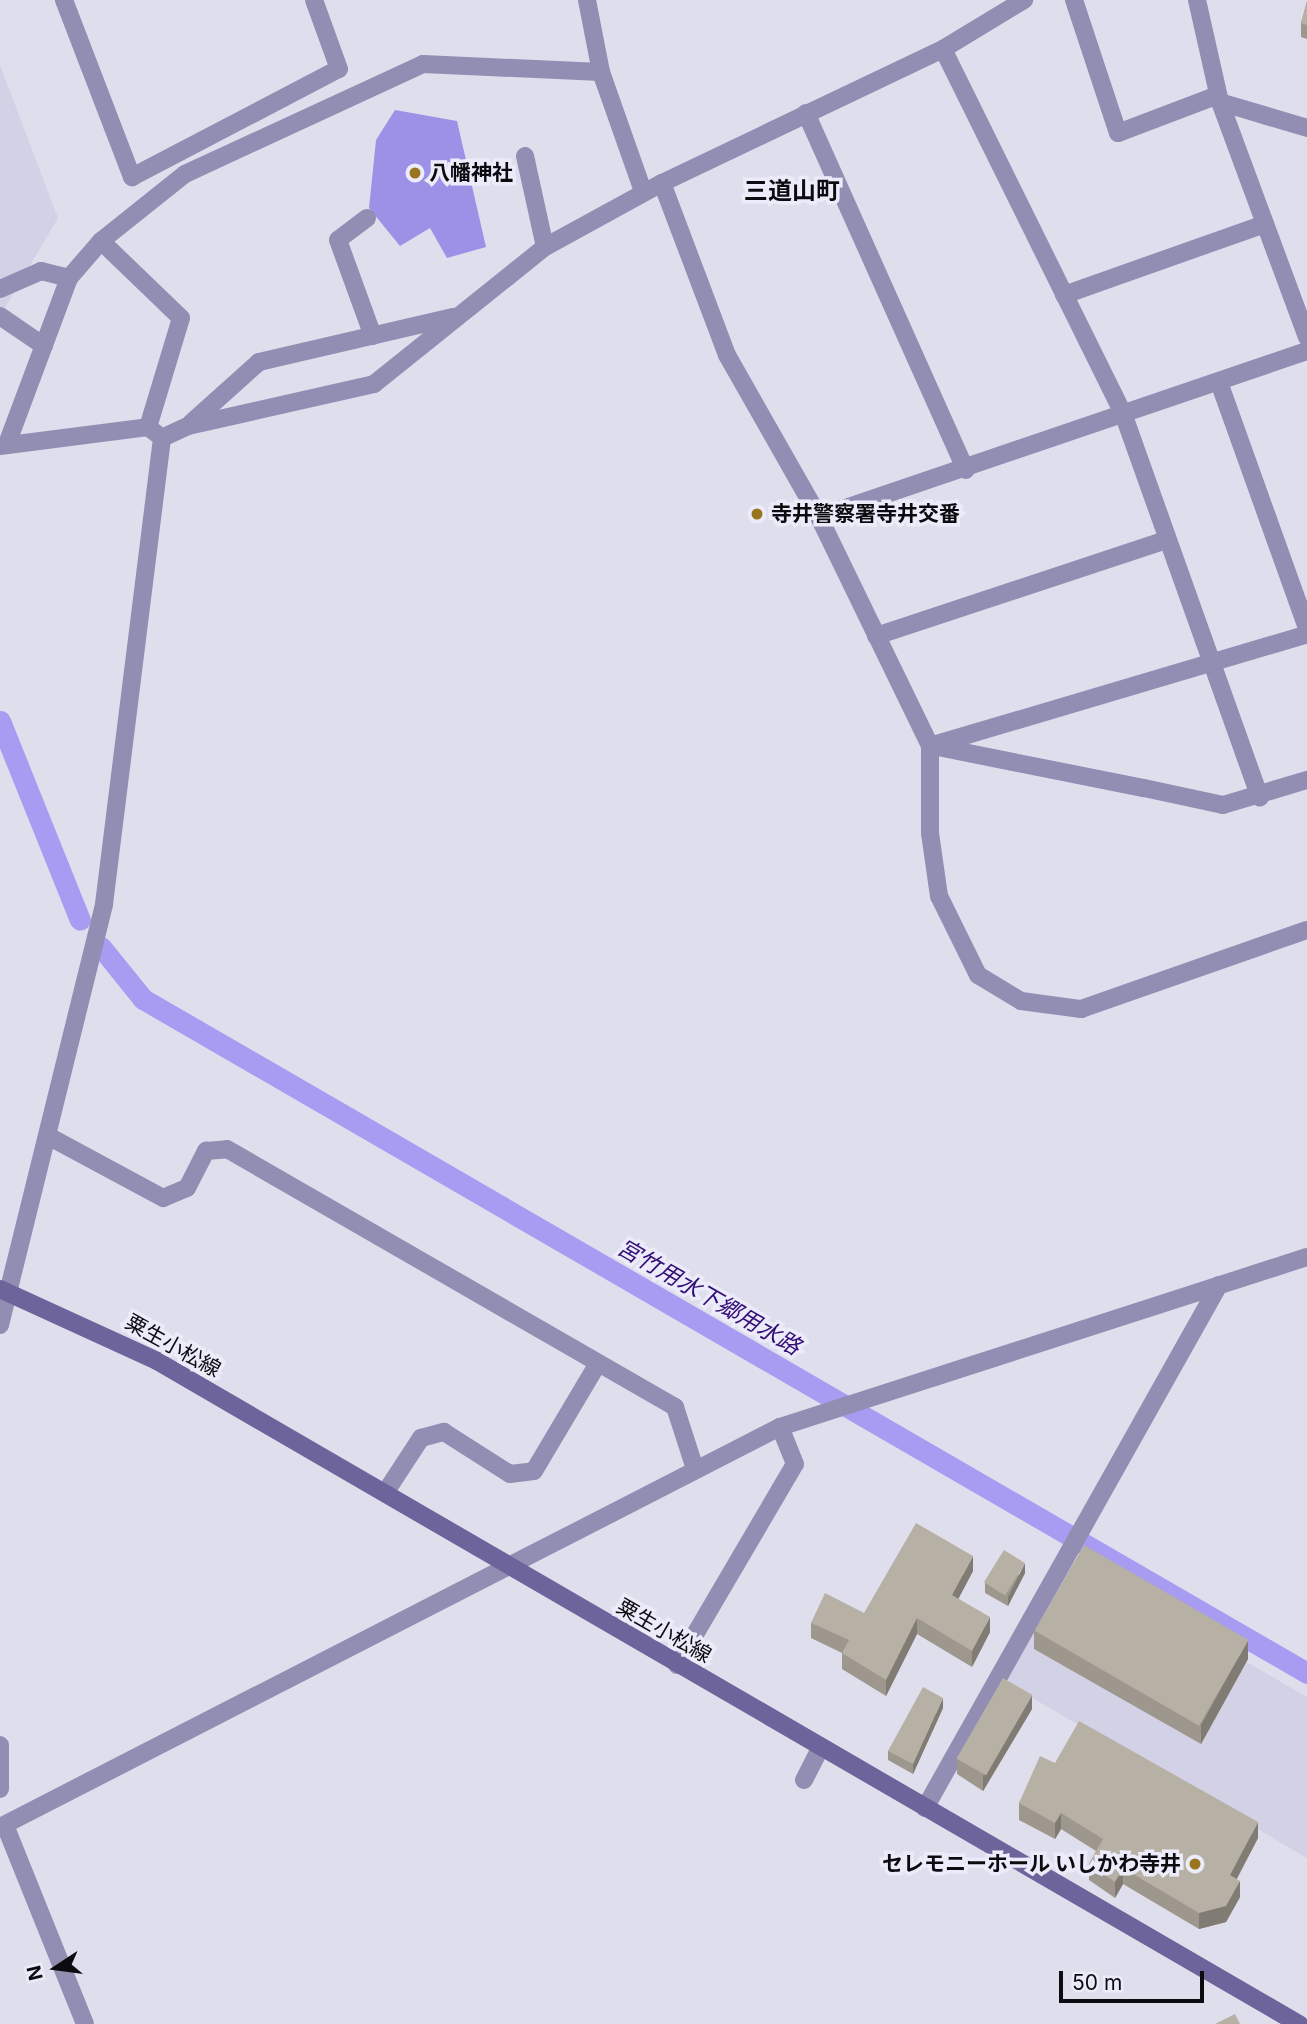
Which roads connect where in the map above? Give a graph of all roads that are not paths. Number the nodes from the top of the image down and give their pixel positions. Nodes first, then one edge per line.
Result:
1 (64, 0) edge
2 (314, 0) edge
3 (587, 0) edge
4 (1024, 0) edge
5 (1074, 0) edge
6 (1197, 0) edge
7 (943, 49) junction
8 (601, 72) junction
9 (1219, 99) junction
10 (806, 113) junction
11 (1307, 128) edge
12 (525, 156) dead end
13 (662, 183) junction
14 (643, 191) junction
15 (367, 218) dead end
16 (1265, 224) junction
17 (101, 242) junction
18 (545, 247) junction
19 (69, 278) junction
20 (0, 289) edge
21 (1064, 295) junction
22 (0, 316) edge
23 (458, 316) junction
24 (373, 336) junction
25 (1307, 337) edge
26 (44, 346) junction
27 (1307, 351) edge
28 (1220, 384) junction
29 (1124, 416) junction
30 (188, 426) junction
31 (155, 433) junction
32 (4, 445) edge
33 (966, 470) junction
34 (819, 517) junction
35 (1167, 540) junction
36 (1307, 628) edge
37 (1307, 634) edge
38 (876, 636) junction
39 (1214, 665) junction
40 (930, 746) junction
41 (1307, 780) edge
42 (1260, 797) junction
43 (1307, 930) edge
44 (48, 1136) junction
45 (1307, 1257) edge
46 (1219, 1284) junction
47 (4, 1290) edge
48 (0, 1325) edge
49 (597, 1366) junction
50 (779, 1427) junction
51 (694, 1466) junction
52 (385, 1493) junction
53 (507, 1566) junction
54 (677, 1665) junction
55 (0, 1745) edge
56 (820, 1749) junction
57 (804, 1780) dead end
58 (0, 1789) edge
59 (925, 1808) junction
60 (2, 1822) edge
61 (85, 2024) edge
62 (1299, 2024) edge

1 - 2 street
3 - 8 street
4 - 7 street
5 - 9 street
6 - 9 street
7 - 10 street
7 - 21 street
8 - 14 street
8 - 17 street
9 - 11 street
9 - 16 street
10 - 13 street
10 - 33 street
12 - 18 street
13 - 14 street
13 - 34 street
14 - 18 street
15 - 24 street
16 - 21 street
16 - 25 street
17 - 19 street
17 - 31 street
18 - 23 street
19 - 20 street
19 - 26 street
21 - 29 street
22 - 26 street
23 - 24 street
23 - 30 street
24 - 30 street
26 - 32 street
27 - 28 street
28 - 29 street
28 - 36 street
29 - 33 street
29 - 35 street
30 - 31 street
31 - 32 street
31 - 44 street
33 - 34 street
34 - 38 street
35 - 38 street
35 - 39 street
37 - 39 street
38 - 40 street
39 - 40 street
39 - 42 street
40 - 42 street
40 - 43 street
41 - 42 street
44 - 47 street
44 - 49 street
45 - 46 street
46 - 50 street
46 - 59 street
47 - 48 street
47 - 52 main road, 粟生小松線
49 - 51 street
49 - 52 street
50 - 51 street
50 - 54 street
51 - 53 street
52 - 53 main road, 粟生小松線
53 - 54 main road, 粟生小松線
53 - 60 street
54 - 56 main road, 粟生小松線
55 - 58 street
56 - 57 street
56 - 59 main road, 粟生小松線
59 - 62 main road, 粟生小松線
60 - 61 street

